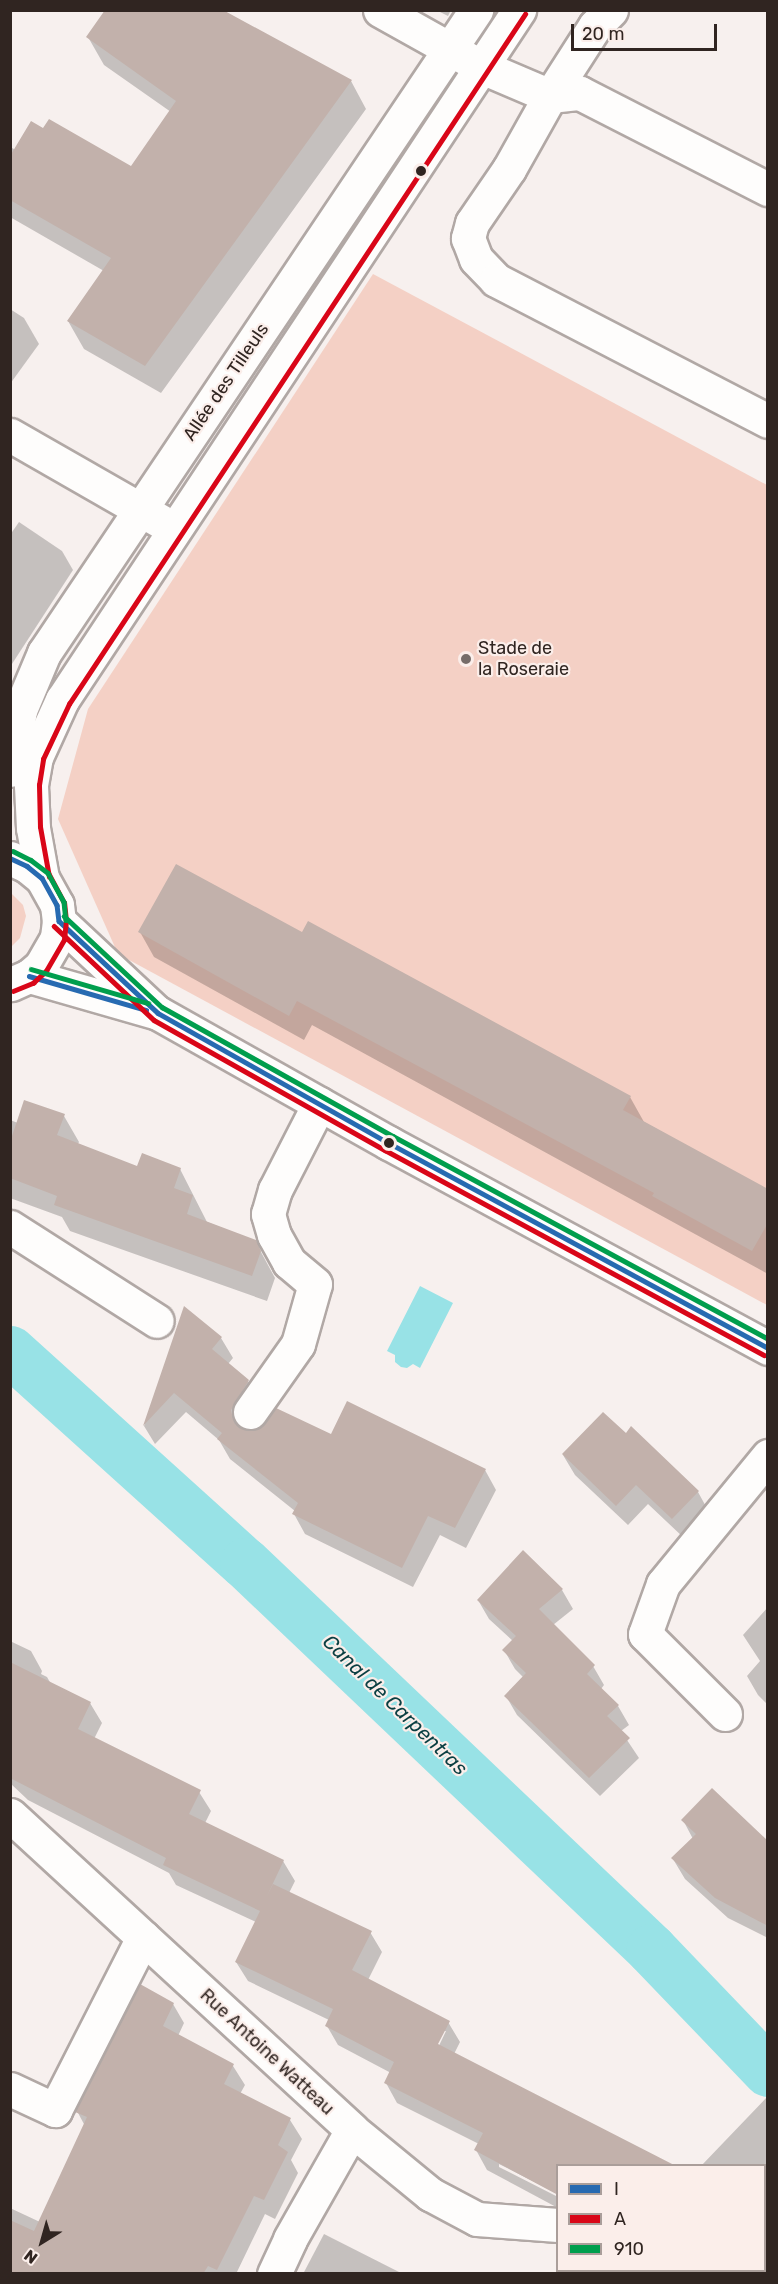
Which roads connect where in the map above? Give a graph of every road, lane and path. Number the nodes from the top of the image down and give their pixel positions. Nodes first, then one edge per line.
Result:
1 (380, 10) edge
2 (476, 10) edge
3 (519, 10) edge
4 (611, 10) edge
5 (449, 50) junction
6 (482, 67) junction
7 (550, 96) junction
8 (768, 189) edge
9 (768, 421) edge
10 (10, 435) edge
11 (141, 508) junction
12 (173, 530) junction
13 (10, 770) edge
14 (10, 858) edge
15 (42, 878) junction
16 (59, 921) junction
17 (20, 980) edge
18 (158, 1013) junction
19 (319, 1104) junction
20 (10, 1227) edge
21 (157, 1321) dead end
22 (768, 1348) edge
23 (249, 1412) dead end
24 (768, 1456) edge
25 (725, 1714) dead end
26 (14, 1828) edge
27 (143, 1937) junction
28 (10, 2089) edge
29 (352, 2130) junction
30 (556, 2225) edge
31 (274, 2274) edge

1 - 5 street
2 - 5 street, Allée des Tilleuls
3 - 6 street, Allée des Tilleuls
4 - 7 street
5 - 6 street
5 - 11 street, Allée des Tilleuls
6 - 7 street
6 - 12 street, Allée des Tilleuls
7 - 8 street
7 - 9 street
10 - 11 street
11 - 12 street
11 - 13 street, Allée des Tilleuls
12 - 15 street, Allée des Tilleuls
14 - 15 street
15 - 16 street
16 - 17 street
16 - 18 street
17 - 18 street
18 - 19 street
19 - 22 street
19 - 23 street
20 - 21 street
24 - 25 street
26 - 27 street, Rue Antoine Watteau
27 - 28 street
27 - 29 street, Rue Antoine Watteau
29 - 30 street, Rue Antoine Watteau
29 - 31 street

